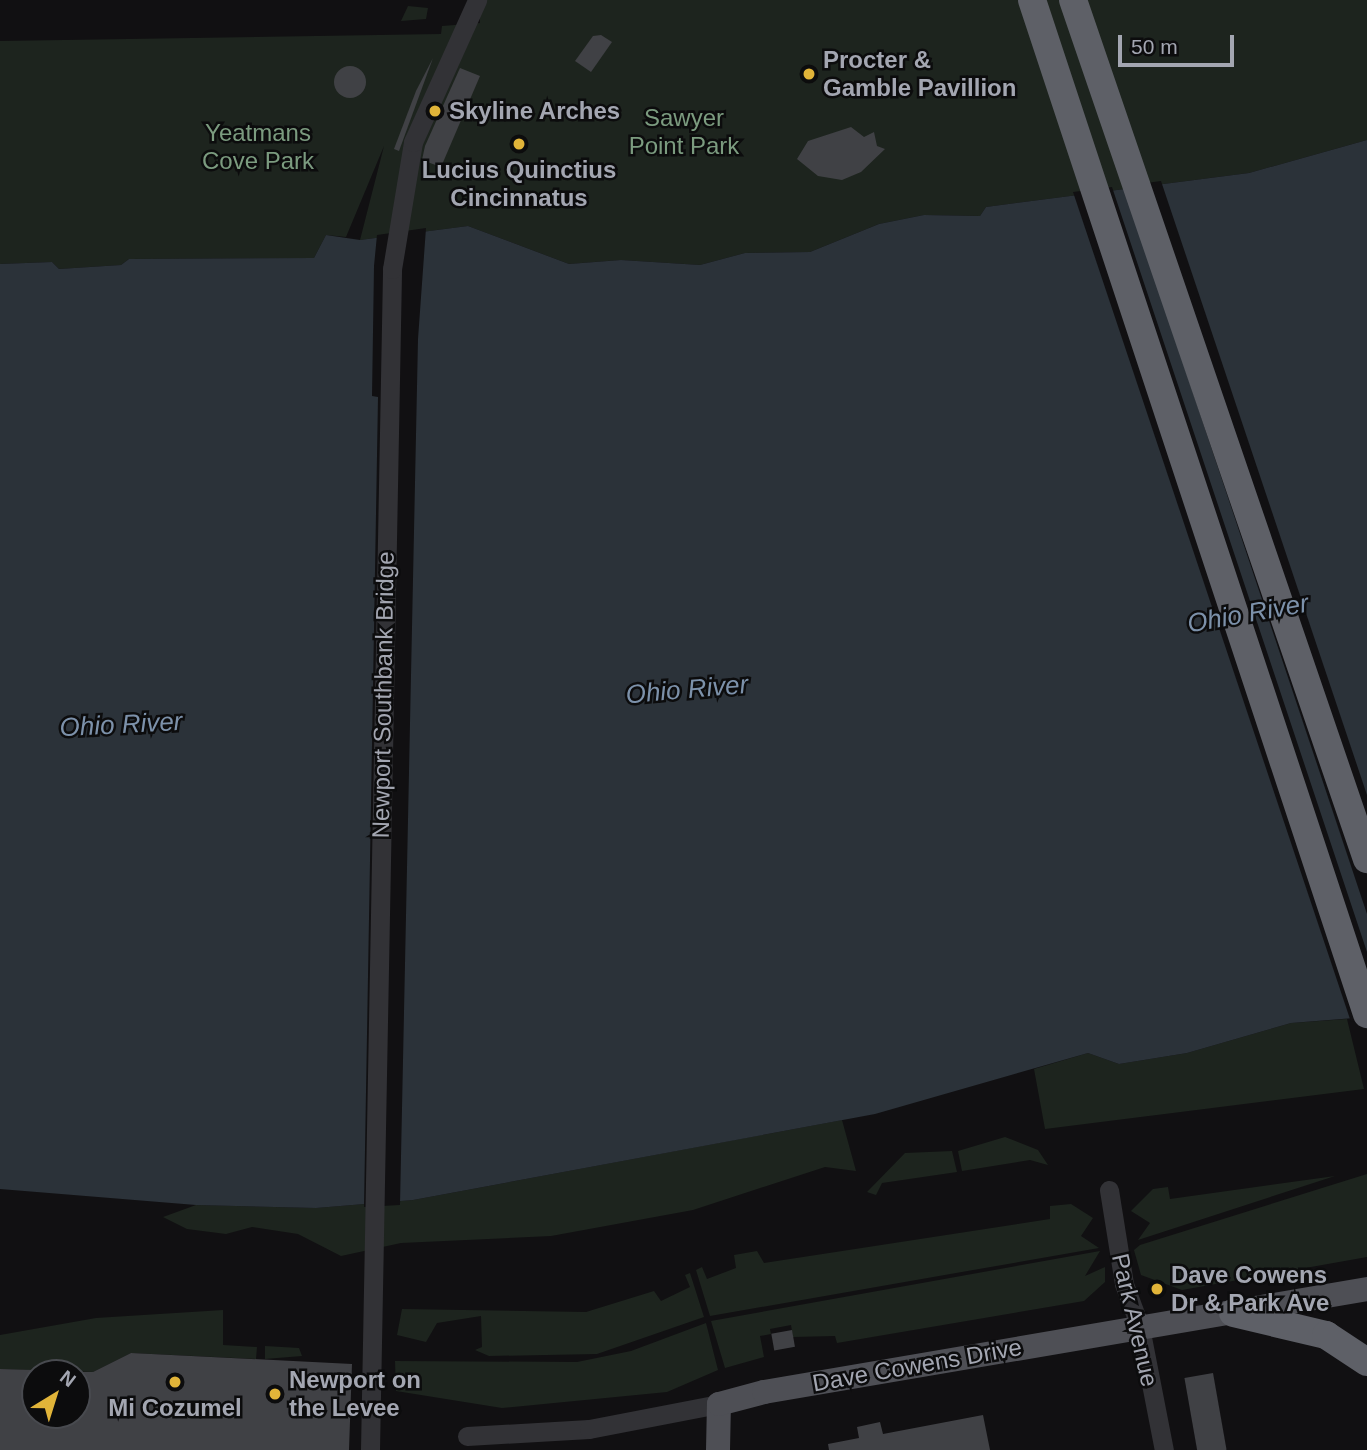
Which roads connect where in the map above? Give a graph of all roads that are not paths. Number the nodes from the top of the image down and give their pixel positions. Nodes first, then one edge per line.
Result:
1 (477, 0) edge
2 (1021, 0) edge
3 (1032, 0) edge
4 (1073, 0) edge
5 (1094, 0) edge
6 (1050, 70) junction
7 (1120, 131) junction
8 (1367, 859) edge
9 (1367, 1014) edge
10 (1109, 1190) dead end
11 (1367, 1289) edge
12 (1233, 1313) junction
13 (1140, 1327) junction
14 (1367, 1362) edge
15 (719, 1404) junction
16 (467, 1436) dead end
17 (370, 1450) edge
18 (718, 1450) edge
19 (1164, 1450) edge

1 - 17 street, Newport Southbank Bridge
2 - 6 highway
3 - 6 highway
4 - 7 highway
5 - 7 highway
6 - 9 highway
7 - 8 highway
10 - 13 street, Park Avenue
11 - 12 main road, Dave Cowens Drive
12 - 13 main road, Dave Cowens Drive
12 - 14 highway
13 - 15 main road, Dave Cowens Drive
13 - 19 street, Park Avenue
15 - 16 street, Dave Cowens Drive
15 - 18 main road

